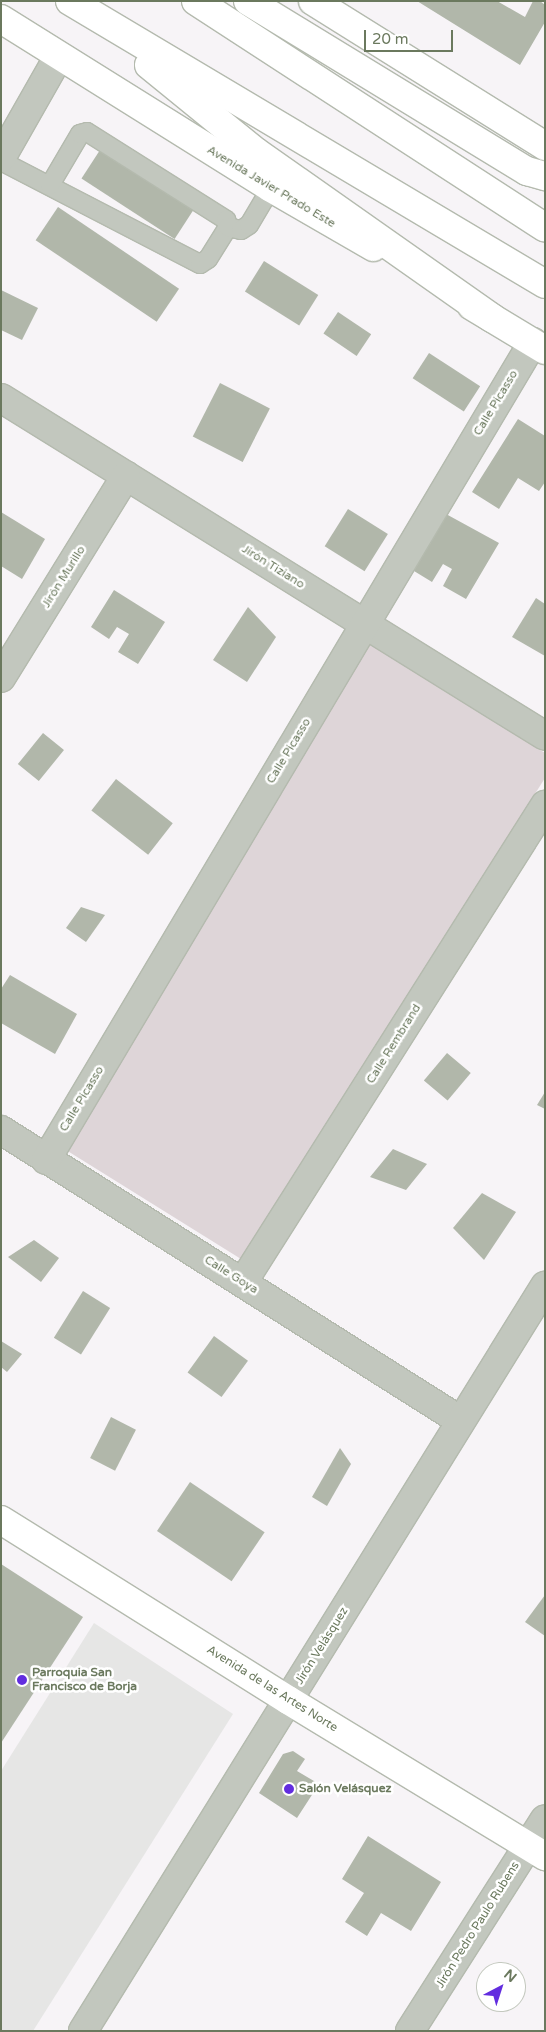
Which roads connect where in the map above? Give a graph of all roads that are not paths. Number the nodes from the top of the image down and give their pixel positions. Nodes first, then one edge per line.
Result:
1 (196, 1) edge
2 (248, 1) edge
3 (313, 1) edge
4 (73, 3) edge
5 (1, 19) edge
6 (59, 56) junction
7 (545, 146) edge
8 (1, 160) edge
9 (545, 176) edge
10 (50, 185) junction
11 (270, 188) junction
12 (228, 227) junction
13 (545, 228) edge
14 (545, 284) edge
15 (492, 318) junction
16 (539, 346) edge
17 (1, 398) edge
18 (126, 476) junction
19 (365, 624) junction
20 (1, 678) edge
21 (545, 736) edge
22 (545, 805) edge
23 (1, 1130) edge
24 (46, 1160) junction
25 (242, 1282) junction
26 (545, 1286) edge
27 (461, 1421) junction
28 (1, 1520) edge
29 (288, 1700) junction
30 (545, 1819) edge
31 (536, 1851) edge
32 (83, 2031) edge
33 (410, 2031) edge

1 - 13 main road
2 - 9 main road
3 - 7 main road
4 - 14 main road
4 - 15 main road
5 - 6 main road, Avenida Javier Prado Este
6 - 8 street
6 - 11 main road, Avenida Javier Prado Este
8 - 10 lane
10 - 12 lane
10 - 12 lane
11 - 12 lane
11 - 15 main road, Avenida Javier Prado Este
15 - 16 main road, Avenida Javier Prado Este
16 - 19 street, Calle Picasso
17 - 18 street, Jirón Tiziano
18 - 19 street, Jirón Tiziano
18 - 20 street, Jirón Murillo
19 - 21 street, Jirón Tiziano
19 - 24 street, Calle Picasso
22 - 25 street, Calle Rembrand
23 - 24 street, Calle Goya
24 - 25 street, Calle Goya
25 - 27 street, Calle Goya
26 - 27 street, Jirón Velásquez
27 - 29 street, Jirón Velásquez
28 - 29 main road, Avenida de las Artes Norte
29 - 31 main road, Avenida de las Artes Norte
29 - 32 street, Jirón Velásquez
30 - 31 street, Jirón Pedro Paulo Rubens
31 - 33 street, Jirón Pedro Paulo Rubens

